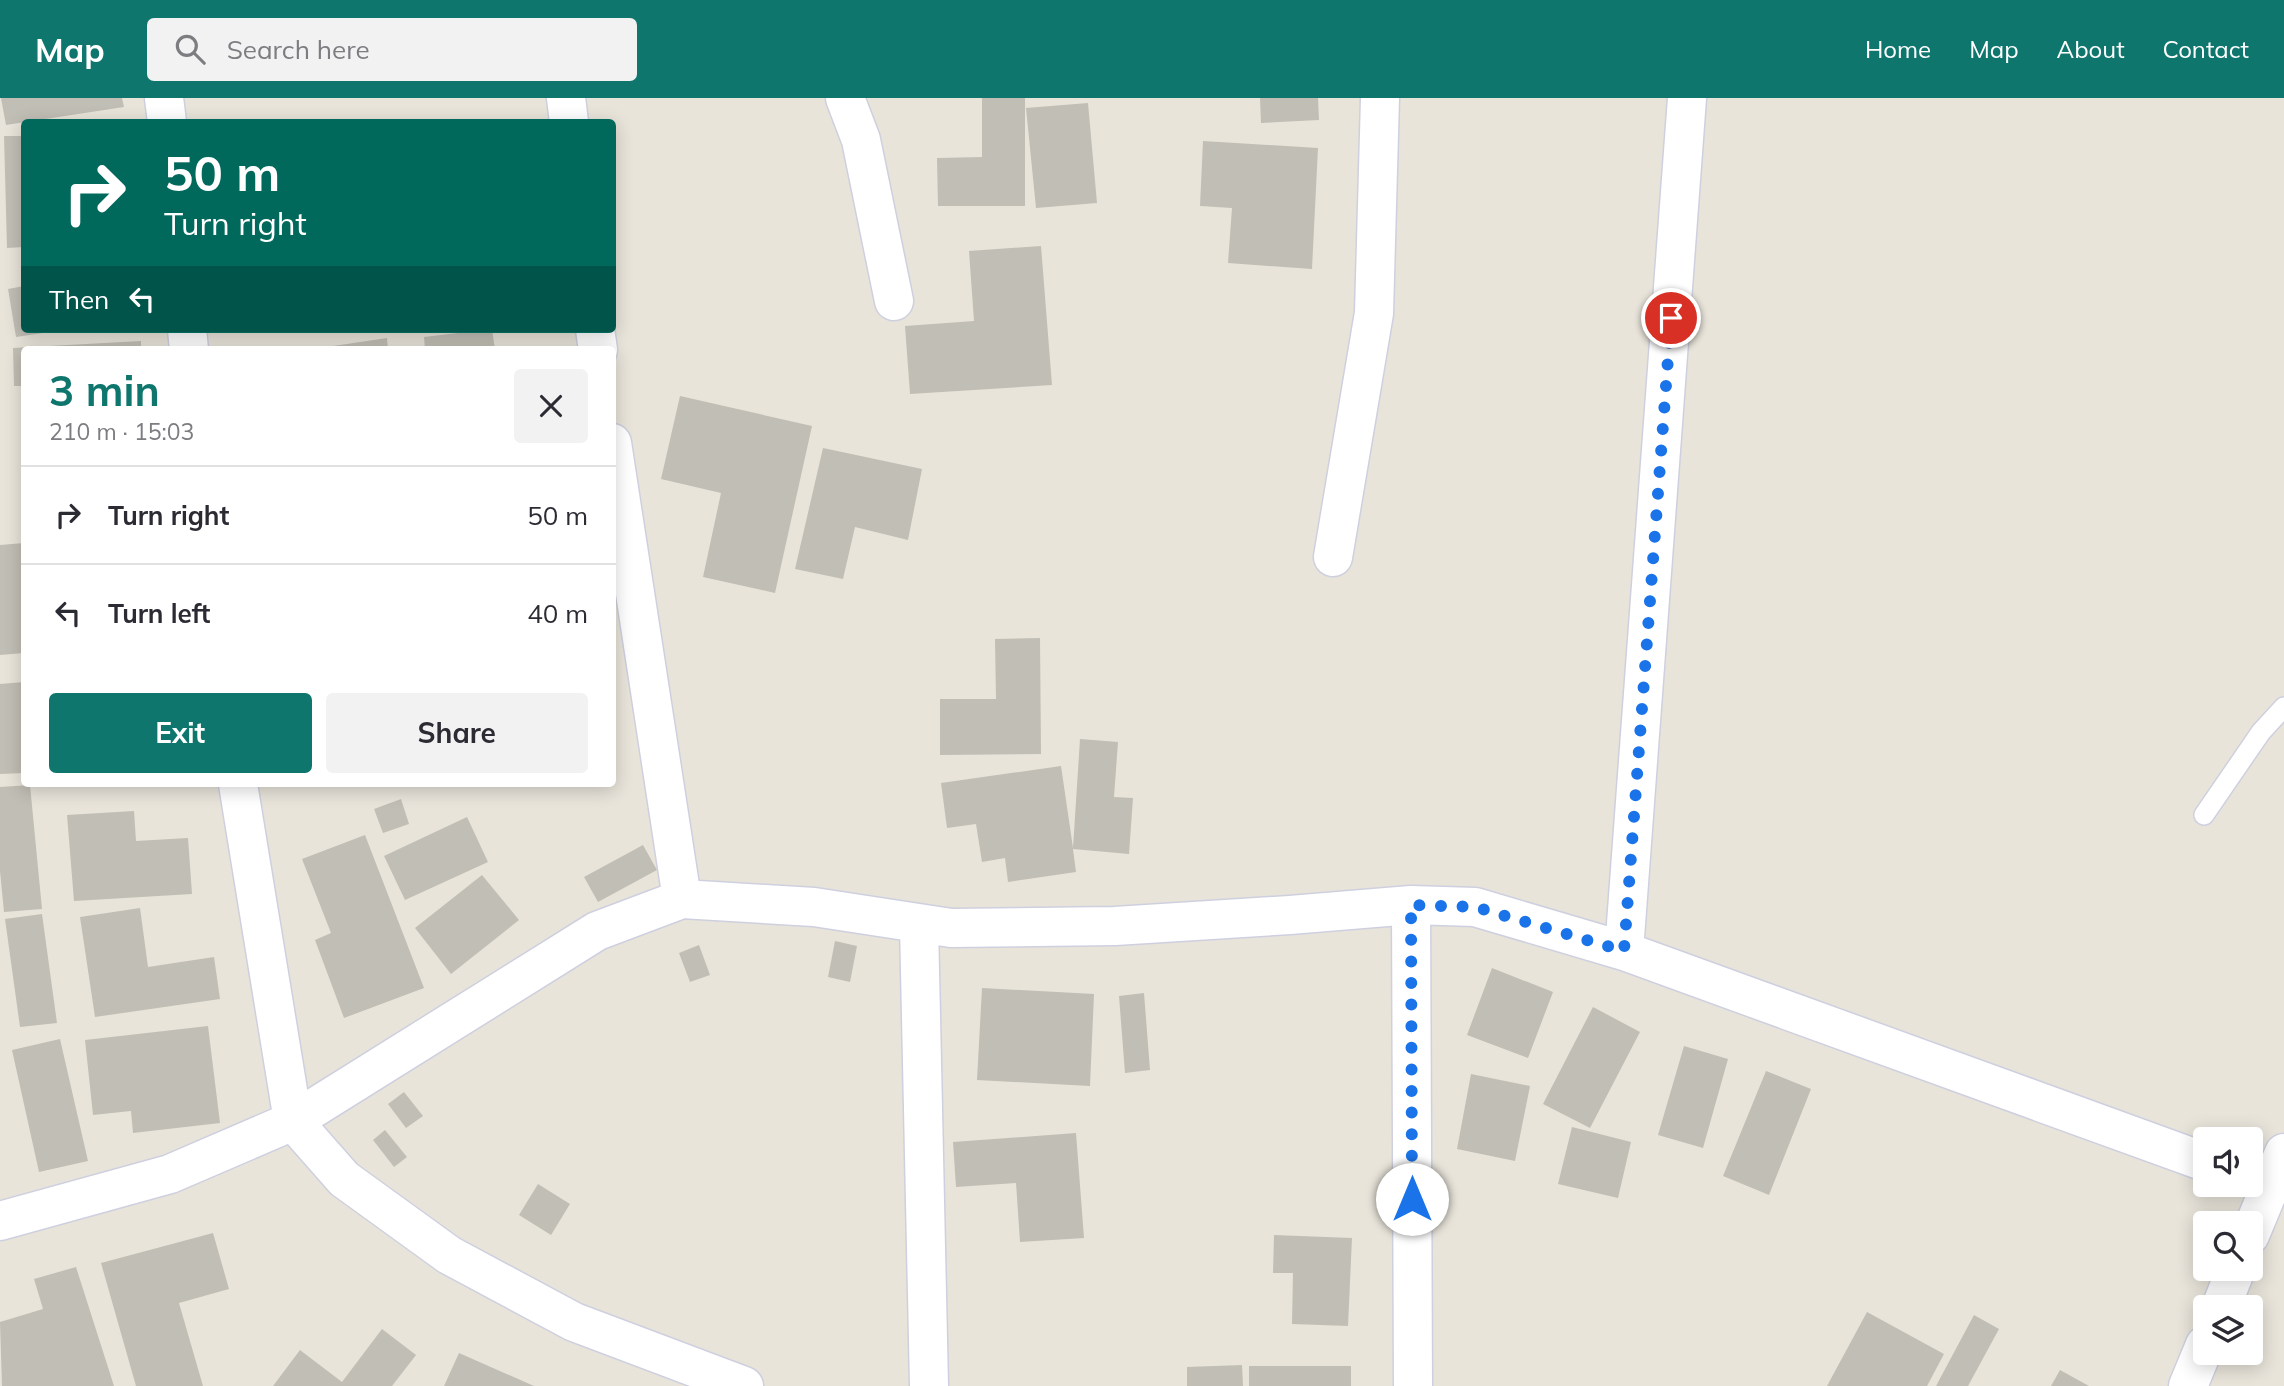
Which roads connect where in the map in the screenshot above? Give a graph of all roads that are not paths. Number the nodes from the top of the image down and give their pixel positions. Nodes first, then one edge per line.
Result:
1 (164, 98) edge
2 (566, 98) edge
3 (845, 98) edge
4 (1380, 98) edge
5 (1687, 98) edge
6 (167, 119) edge
7 (569, 119) edge
8 (894, 301) dead end
9 (616, 469) edge
10 (1333, 557) dead end
11 (2284, 707) edge
12 (238, 787) edge
13 (2204, 815) dead end
14 (682, 899) junction
15 (1411, 905) junction
16 (919, 924) junction
17 (1624, 951) junction
18 (293, 1121) junction
19 (2193, 1158) edge
20 (2268, 1172) edge
21 (2257, 1211) edge
22 (0, 1221) edge
23 (2197, 1365) edge
24 (744, 1386) edge
25 (929, 1386) edge
26 (1413, 1386) edge
27 (2188, 1386) edge

1 - 6 street
2 - 7 street
3 - 8 street
4 - 10 street
5 - 17 street
9 - 14 street
11 - 13 lane
12 - 18 street
14 - 16 street
14 - 18 street
15 - 16 street
15 - 17 street
15 - 26 street
16 - 25 street
17 - 19 street
18 - 22 street
18 - 24 street
20 - 21 street
23 - 27 street

